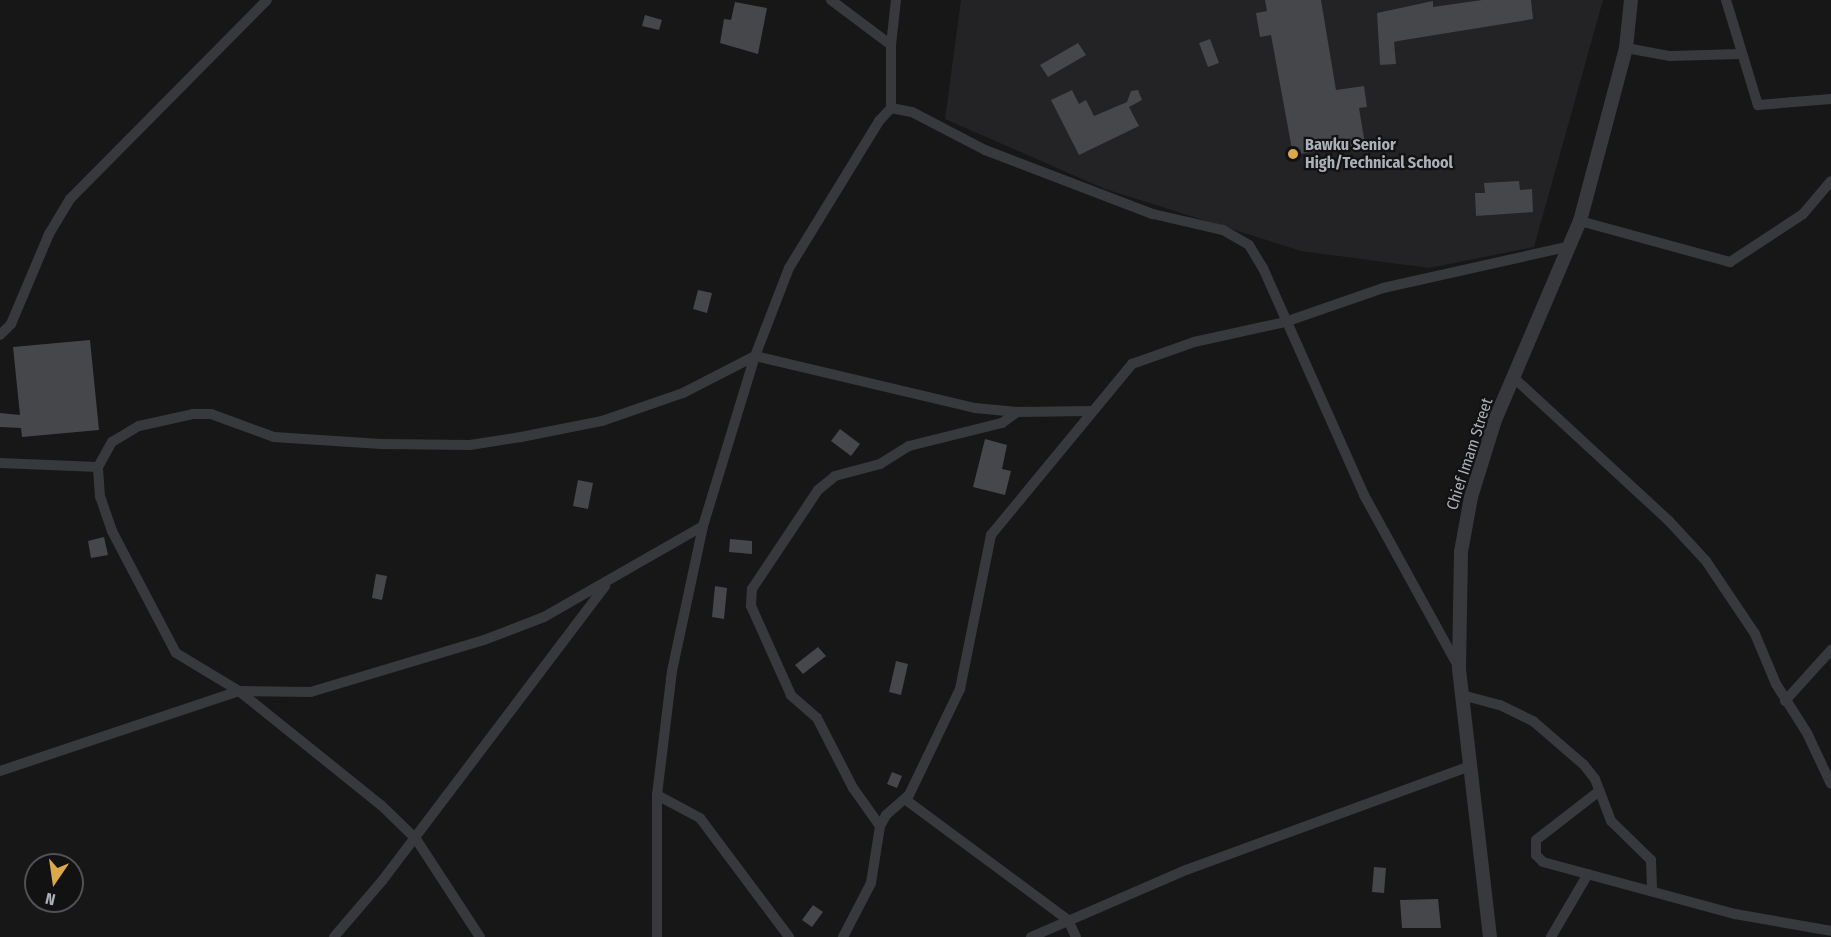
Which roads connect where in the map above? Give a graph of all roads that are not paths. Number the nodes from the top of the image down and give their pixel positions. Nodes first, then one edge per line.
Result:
1 (267, 0) edge
2 (831, 0) edge
3 (896, 0) edge
4 (1631, 0) edge
5 (1726, 0) edge
6 (891, 45) junction
7 (1626, 48) junction
8 (1739, 54) junction
9 (1831, 99) edge
10 (891, 108) junction
11 (1831, 181) edge
12 (1580, 221) junction
13 (1571, 246) junction
14 (1286, 322) junction
15 (0, 334) edge
16 (755, 356) junction
17 (1513, 376) junction
18 (1092, 411) junction
19 (1017, 412) junction
20 (0, 463) edge
21 (98, 467) junction
22 (703, 526) junction
23 (607, 584) junction
24 (1831, 650) edge
25 (1459, 668) junction
26 (239, 691) junction
27 (1461, 695) junction
28 (1785, 701) junction
29 (1470, 766) junction
30 (0, 771) edge
31 (1831, 784) edge
32 (1598, 792) junction
33 (657, 795) junction
34 (906, 800) junction
35 (880, 826) junction
36 (414, 838) junction
37 (1588, 874) junction
38 (1652, 889) junction
39 (1068, 920) junction
40 (1831, 930) edge
41 (334, 937) edge
42 (480, 937) edge
43 (657, 937) edge
44 (789, 937) edge
45 (843, 937) edge
46 (1030, 937) edge
47 (1076, 937) edge
48 (1490, 937) edge
49 (1551, 937) edge

1 - 15 street
2 - 6 street
3 - 6 street
4 - 7 street, Chief Imam Street
5 - 8 street
6 - 10 street
7 - 8 street
7 - 12 street, Chief Imam Street
8 - 9 street
10 - 14 street
10 - 16 street
11 - 12 street
12 - 13 street, Chief Imam Street
13 - 14 street
13 - 17 street, Chief Imam Street
14 - 18 street
14 - 25 street
16 - 19 street
16 - 21 street
16 - 22 street
17 - 25 street, Chief Imam Street
17 - 28 street
18 - 19 street
18 - 34 street
19 - 35 street
20 - 21 street
21 - 26 street
22 - 23 street
22 - 33 street
23 - 26 street
23 - 36 street
24 - 28 street
25 - 27 street, Chief Imam Street
26 - 30 street
26 - 36 street
27 - 29 street, Chief Imam Street
27 - 32 street
28 - 31 street
29 - 39 street
29 - 48 street, Chief Imam Street
32 - 37 street
32 - 38 street
33 - 43 street
33 - 44 street
34 - 35 street
34 - 39 street
35 - 45 street
36 - 41 street
36 - 42 street
37 - 38 street
37 - 49 street
38 - 40 street
39 - 46 street
39 - 47 street

